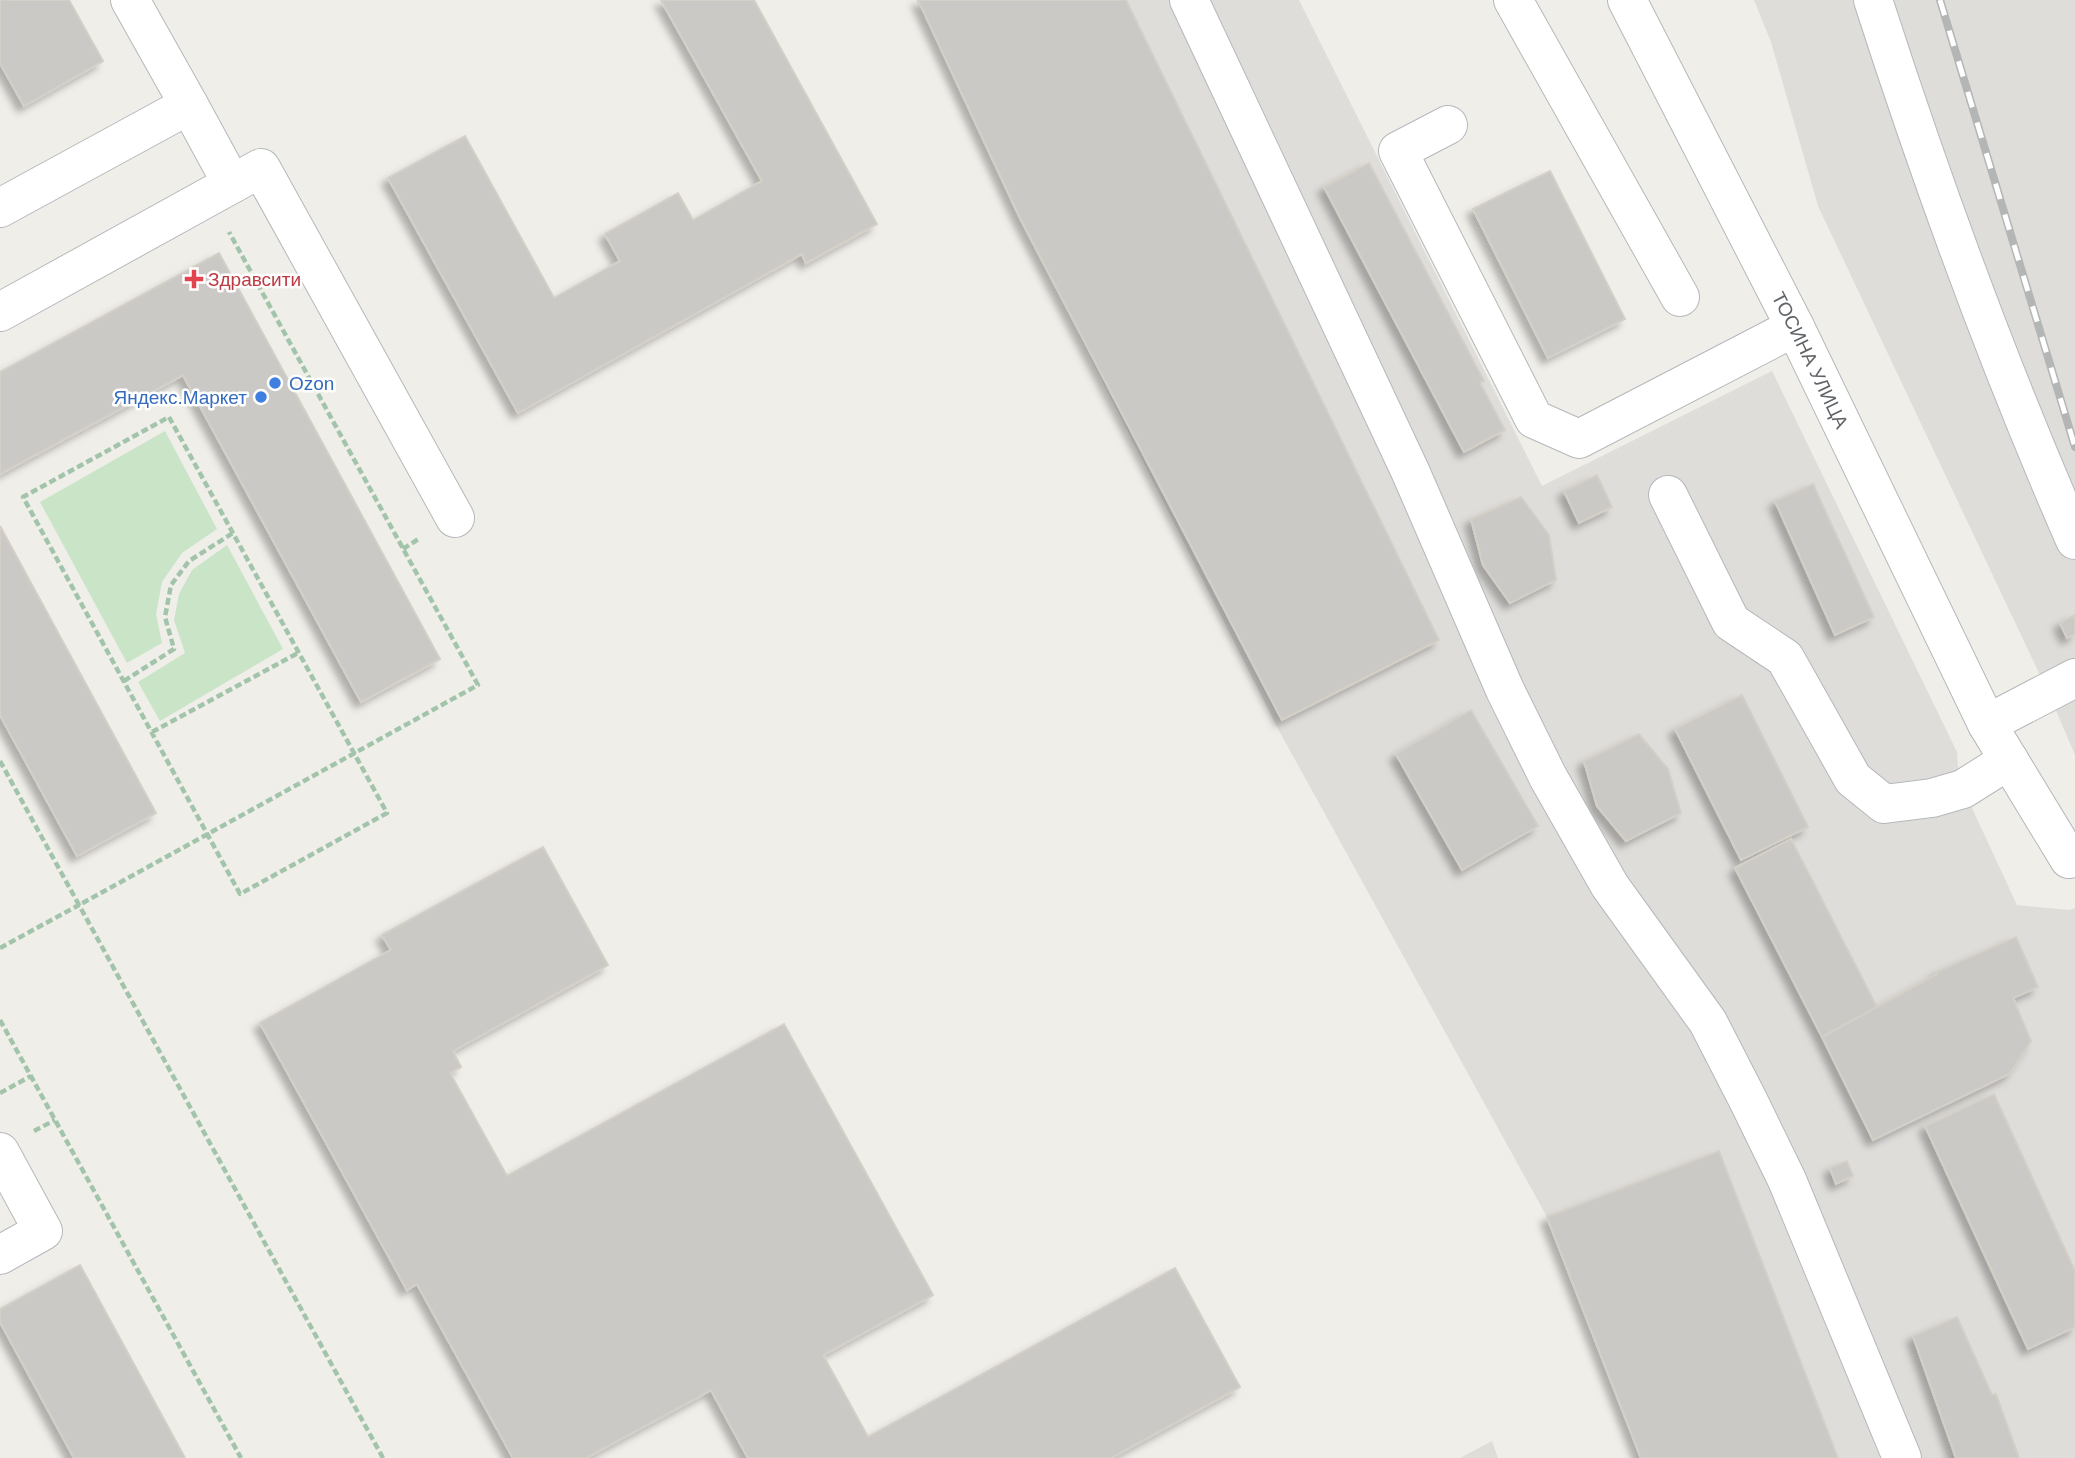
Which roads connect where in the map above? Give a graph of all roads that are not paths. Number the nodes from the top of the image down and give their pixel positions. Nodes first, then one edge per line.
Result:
1 (130, 0) edge
2 (1189, 0) edge
3 (1513, 0) edge
4 (1627, 0) edge
5 (1873, 0) edge
6 (188, 105) junction
7 (1447, 125) dead end
8 (220, 190) junction
9 (0, 208) edge
10 (1680, 297) dead end
11 (0, 312) edge
12 (1795, 327) junction
13 (1668, 495) dead end
14 (455, 518) dead end
15 (2075, 540) edge
16 (2075, 678) edge
17 (1987, 724) junction
18 (2009, 760) junction
19 (2073, 865) edge
20 (0, 1152) edge
21 (0, 1255) edge
22 (1902, 1458) edge

1 - 6 street
2 - 22 street
3 - 10 street
4 - 12 street, ТОСИНА УЛИЦА
5 - 15 street
6 - 8 street
6 - 9 street
7 - 12 street
8 - 11 street
8 - 14 street
12 - 17 street, ТОСИНА УЛИЦА
13 - 18 street
16 - 17 street
17 - 18 street, ТОСИНА УЛИЦА
18 - 19 street, ТОСИНА УЛИЦА
20 - 21 street

